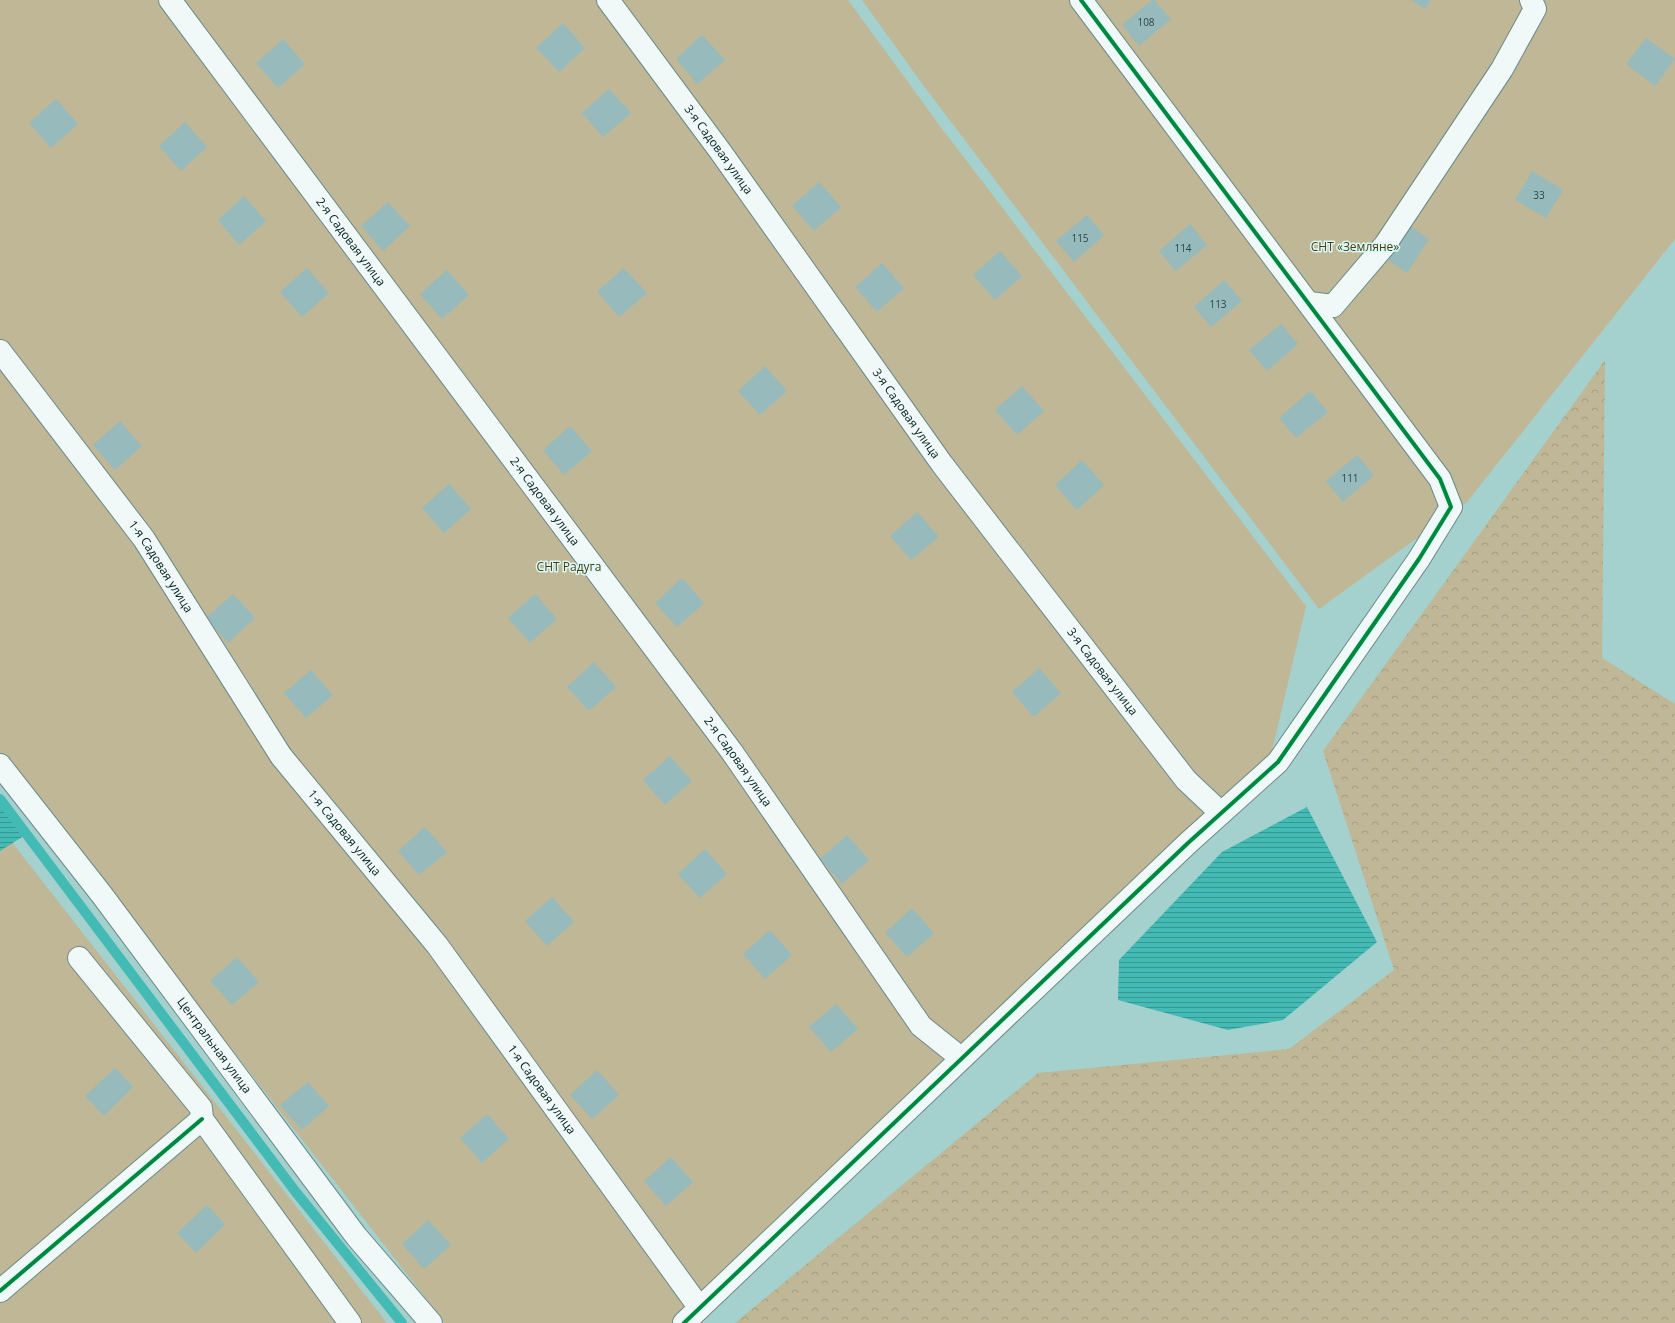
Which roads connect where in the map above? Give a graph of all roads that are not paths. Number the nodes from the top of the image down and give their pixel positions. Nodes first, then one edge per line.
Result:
1 (170, 0) edge
2 (608, 0) edge
3 (1081, 0) edge
4 (1531, 0) edge
5 (1309, 303) junction
6 (0, 351) edge
7 (0, 765) edge
8 (1221, 813) junction
9 (79, 958) dead end
10 (961, 1058) junction
11 (202, 1119) junction
12 (0, 1291) edge
13 (699, 1307) junction
14 (350, 1323) edge
15 (431, 1323) edge
16 (684, 1323) edge

1 - 10 street, 2-я Садовая улица
2 - 8 street, 3-я Садовая улица
3 - 5 street
4 - 5 street
5 - 8 street
6 - 13 street, 1-я Садовая улица
7 - 15 street, Центральная улица
8 - 10 street
9 - 11 street
10 - 13 street
11 - 12 street
11 - 14 street
13 - 16 street

